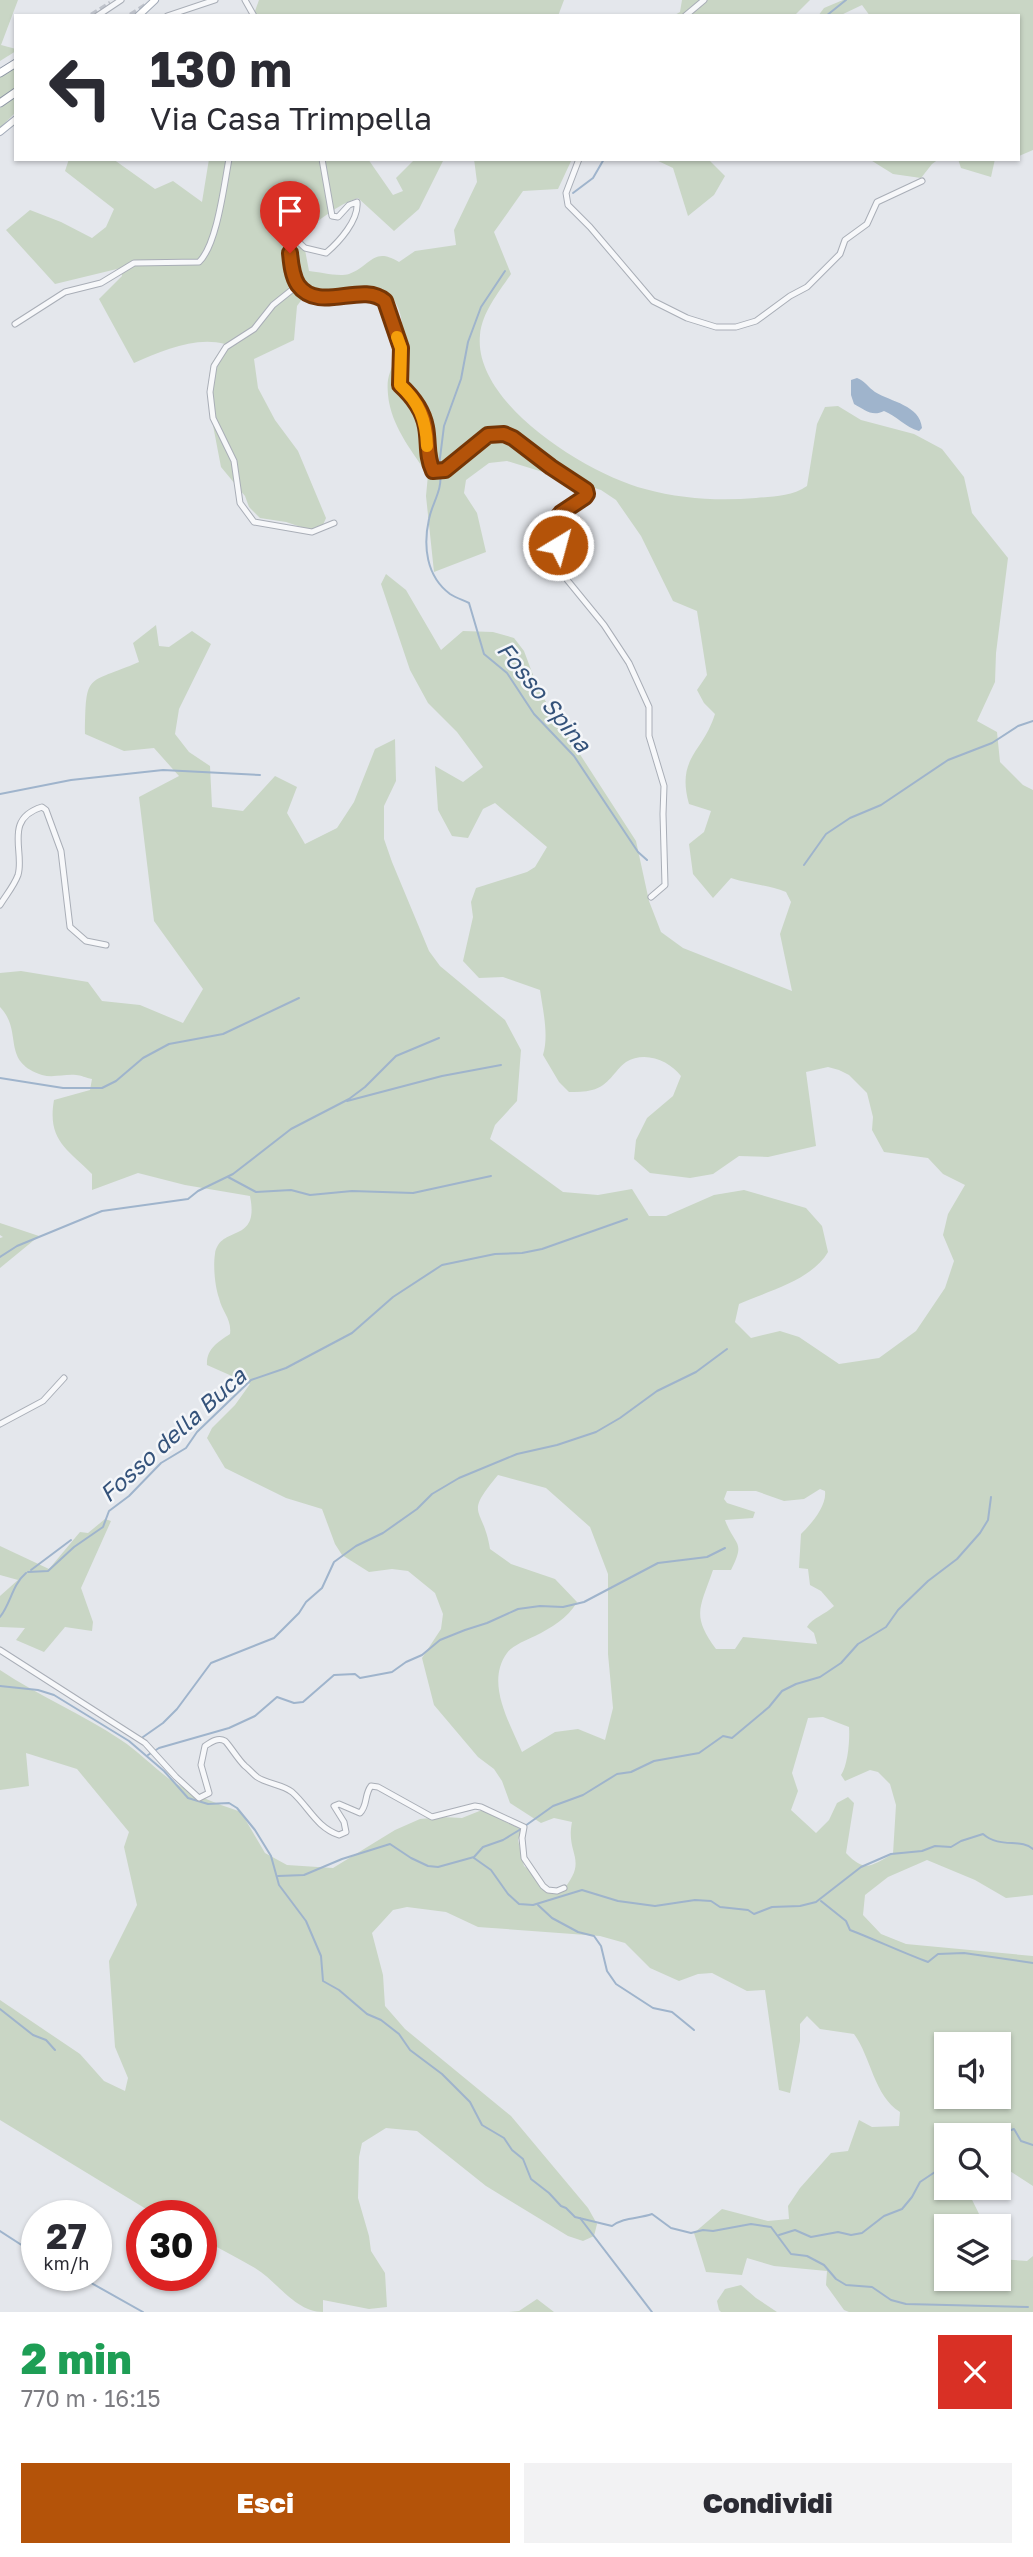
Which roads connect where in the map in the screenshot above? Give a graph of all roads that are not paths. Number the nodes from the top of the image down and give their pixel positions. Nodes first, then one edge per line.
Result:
1 (121, 0) edge
2 (155, 0) edge
3 (215, 0) edge
4 (704, 0) edge
5 (100, 14) edge
6 (140, 14) edge
7 (173, 14) edge
8 (687, 14) edge
9 (14, 121) edge
10 (0, 132) edge
11 (229, 161) edge
12 (322, 161) edge
13 (578, 161) edge
14 (922, 181) dead end
15 (298, 285) junction
16 (15, 324) dead end
17 (334, 523) dead end
18 (651, 897) dead end
19 (0, 905) edge
20 (106, 945) dead end
21 (64, 1378) dead end
22 (0, 1424) edge
23 (0, 1650) edge
24 (564, 1888) dead end

1 - 5 street
2 - 6 main road
3 - 7 street
4 - 8 street
9 - 10 main road
11 - 16 street
12 - 15 street
13 - 14 street
15 - 17 street
15 - 18 street
19 - 20 street
21 - 22 street
23 - 24 street

